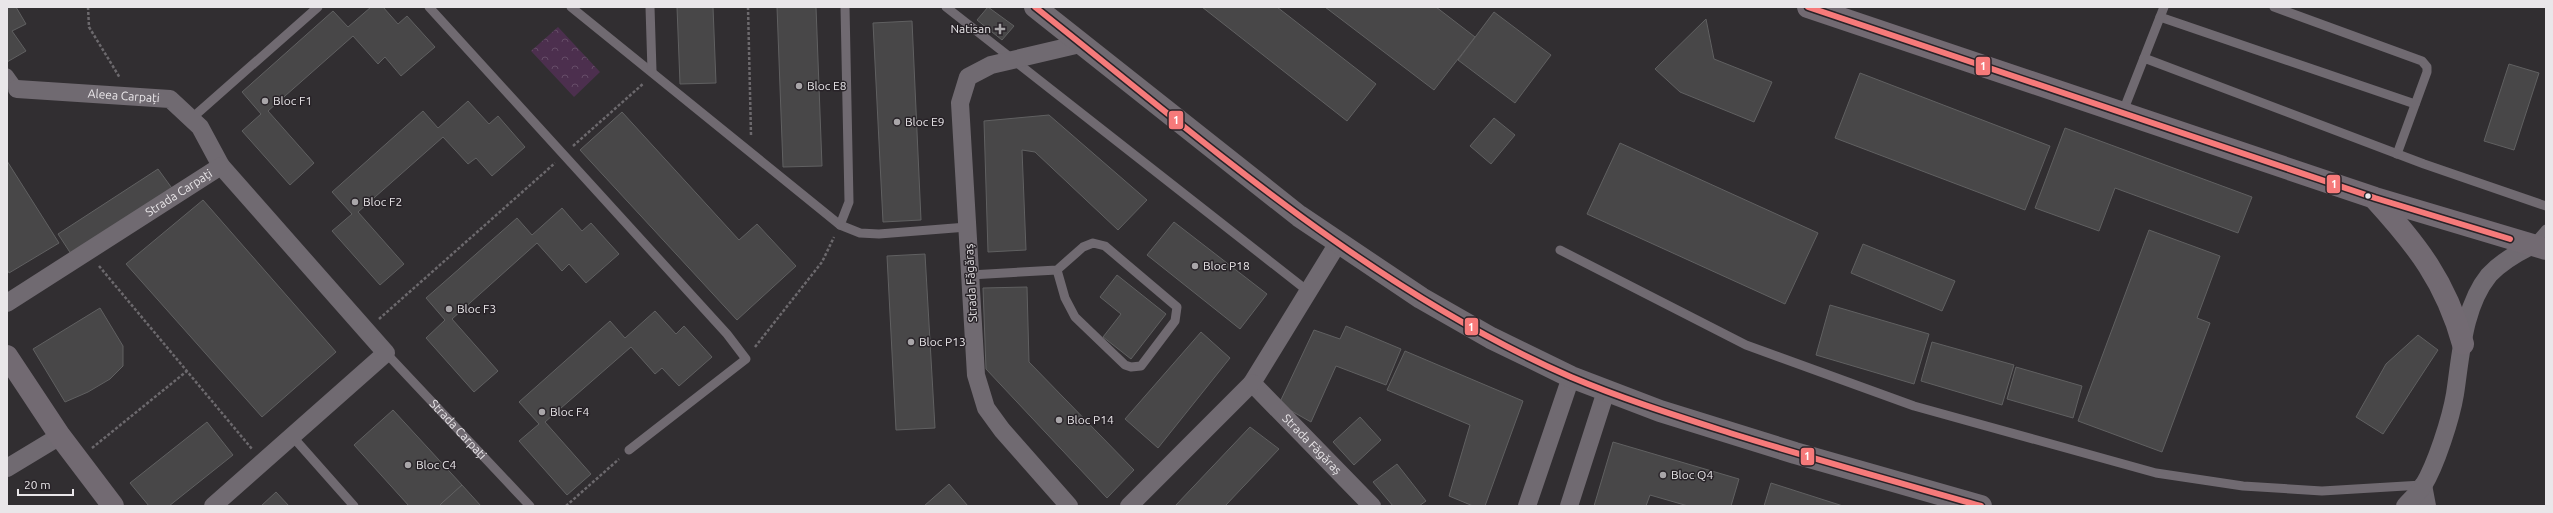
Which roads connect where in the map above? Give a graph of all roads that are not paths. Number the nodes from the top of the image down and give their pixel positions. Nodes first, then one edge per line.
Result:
1 (318, 7) edge
2 (429, 7) edge
3 (571, 7) edge
4 (650, 7) edge
5 (846, 7) edge
6 (946, 7) edge
7 (1035, 7) edge
8 (1808, 7) edge
9 (2164, 7) edge
10 (2274, 7) edge
11 (2160, 17) junction
12 (1080, 44) junction
13 (2144, 58) junction
14 (1013, 60) junction
15 (653, 72) junction
16 (12, 82) edge
17 (2415, 104) junction
18 (2122, 114) junction
19 (192, 118) junction
20 (2397, 154) junction
21 (221, 166) junction
22 (2375, 198) junction
23 (2546, 206) edge
24 (840, 225) junction
25 (967, 227) junction
26 (2546, 229) edge
27 (1338, 243) junction
28 (2539, 247) edge
29 (1560, 250) dead end
30 (1057, 270) junction
31 (970, 275) junction
32 (1309, 292) junction
33 (7, 303) edge
34 (2463, 344) junction
35 (386, 353) junction
36 (7, 356) edge
37 (1571, 377) junction
38 (1252, 383) junction
39 (1606, 391) junction
40 (60, 436) junction
41 (292, 436) junction
42 (629, 450) road end
43 (7, 468) edge
44 (2423, 485) junction
45 (114, 506) edge
46 (214, 506) edge
47 (354, 506) edge
48 (530, 506) edge
49 (1069, 506) edge
50 (1129, 506) edge
51 (1372, 506) edge
52 (1527, 506) edge
53 (1569, 506) edge
54 (1981, 506) edge
55 (2405, 506) edge
56 (2427, 506) edge

1 - 19 lane
2 - 42 lane
3 - 15 lane
4 - 15 lane
5 - 24 lane
6 - 14 lane
7 - 12 street
8 - 18 main road
9 - 11 lane
10 - 17 lane
11 - 13 lane
11 - 17 lane
12 - 14 street, Strada Făgăraș
12 - 27 street
13 - 18 lane
13 - 20 lane
14 - 25 street, Strada Făgăraș
14 - 32 lane
15 - 24 lane
16 - 19 street, Aleea Carpați
17 - 20 lane
18 - 22 main road
19 - 21 street, Aleea Carpați
20 - 23 lane
21 - 33 street, Strada Carpați
21 - 35 street, Strada Carpați
22 - 28 main road
22 - 34 main road
24 - 25 lane
25 - 31 street, Strada Făgăraș
26 - 28 lane
27 - 32 street
27 - 37 street
28 - 34 street
29 - 44 lane
30 - 30 lane
30 - 31 lane
31 - 49 street, Strada Făgăraș
32 - 38 street
34 - 44 street
35 - 41 street
35 - 48 lane, Strada Carpați
36 - 40 main road
37 - 39 street
37 - 52 street
38 - 50 street
38 - 51 street, Strada Făgăraș
39 - 53 street
39 - 54 street
40 - 43 street
40 - 45 main road
41 - 46 street
41 - 47 lane
44 - 55 street
44 - 56 street

